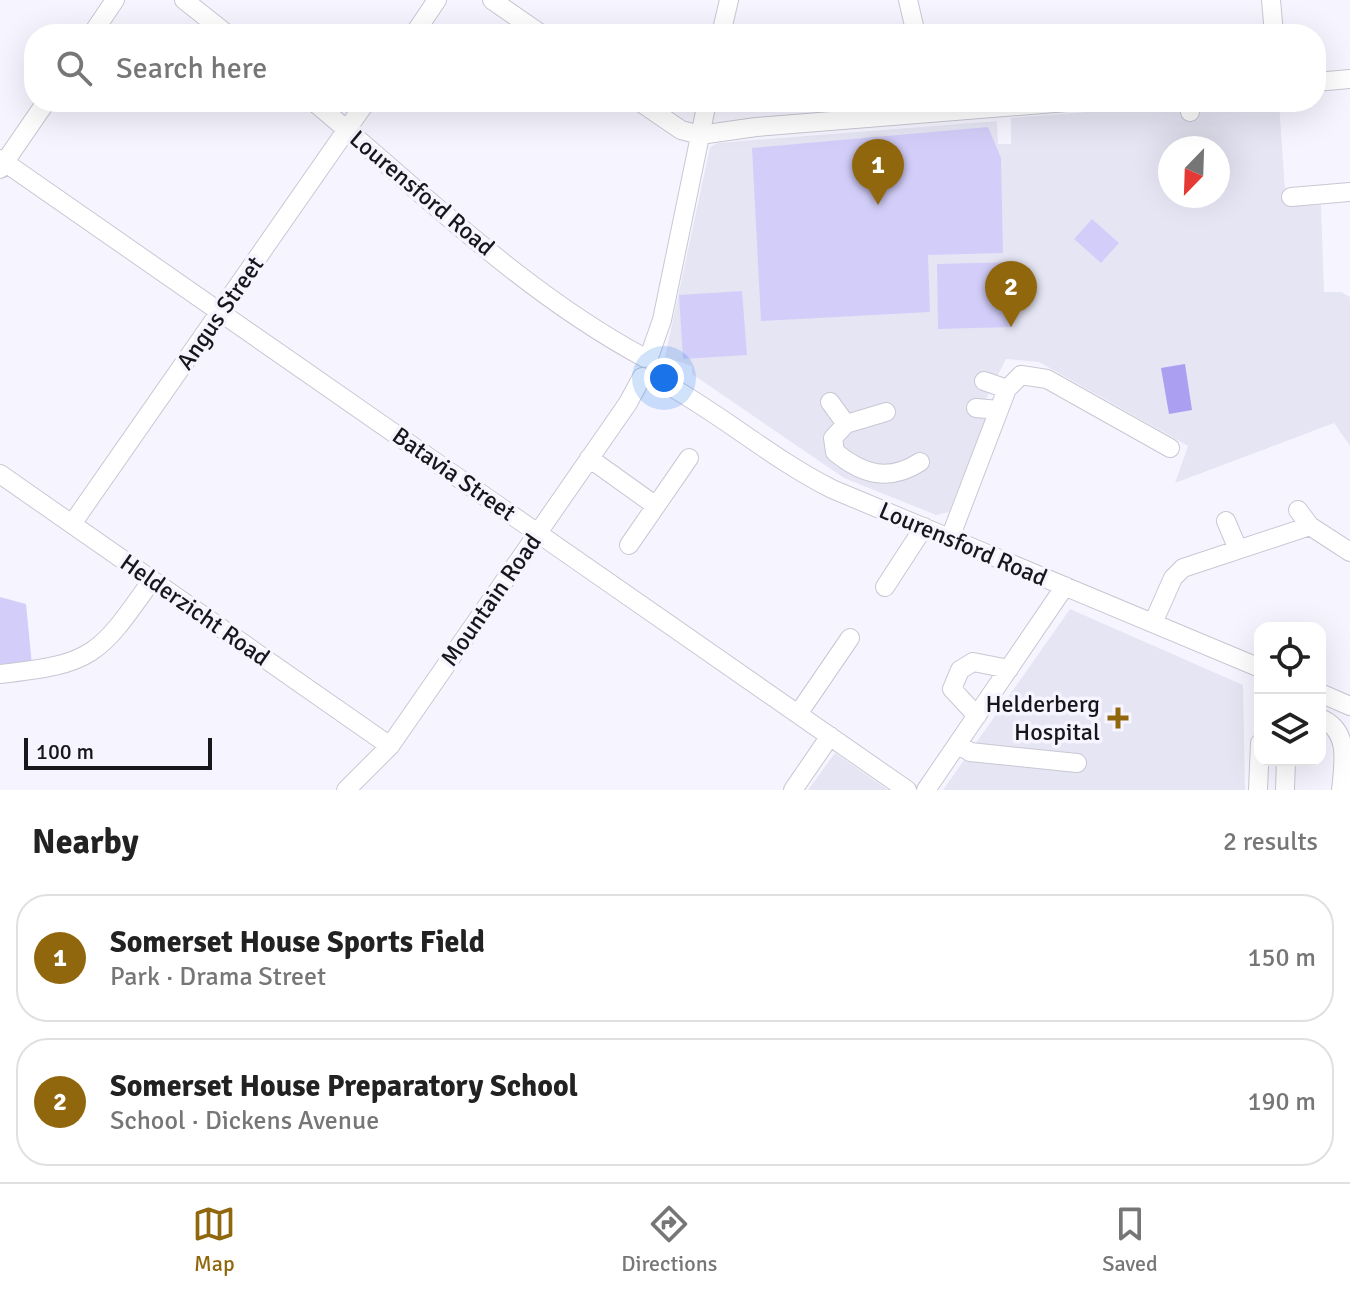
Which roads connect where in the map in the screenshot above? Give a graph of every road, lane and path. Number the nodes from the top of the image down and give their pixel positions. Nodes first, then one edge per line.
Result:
1 (115, 0) edge
2 (184, 0) edge
3 (437, 0) edge
4 (492, 0) edge
5 (729, 0) edge
6 (908, 0) edge
7 (1271, 0) edge
8 (99, 24) edge
9 (214, 24) edge
10 (421, 24) edge
11 (527, 24) edge
12 (723, 24) edge
13 (914, 24) edge
14 (1273, 24) edge
15 (1350, 79) edge
16 (1326, 81) edge
17 (39, 112) edge
18 (326, 112) edge
19 (359, 112) edge
20 (655, 112) edge
21 (705, 112) edge
22 (891, 112) edge
23 (347, 129) junction
24 (700, 135) junction
25 (2, 164) edge
26 (1350, 192) edge
27 (1291, 197) dead end
28 (221, 312) junction
29 (662, 320) junction
30 (655, 338) junction
31 (614, 341) junction
32 (651, 369) junction
33 (984, 381) dead end
34 (1007, 389) junction
35 (830, 402) dead end
36 (976, 408) dead end
37 (999, 410) junction
38 (886, 412) dead end
39 (846, 424) junction
40 (1170, 448) dead end
41 (589, 458) junction
42 (689, 458) dead end
43 (920, 462) dead end
44 (0, 474) edge
45 (656, 506) junction
46 (1298, 510) dead end
47 (1226, 521) dead end
48 (72, 524) junction
49 (1310, 526) junction
50 (924, 527) junction
51 (538, 532) junction
52 (950, 538) junction
53 (629, 545) dead end
54 (1237, 547) junction
55 (1350, 552) edge
56 (152, 580) junction
57 (1065, 586) junction
58 (885, 587) dead end
59 (1153, 623) junction
60 (850, 638) dead end
61 (1254, 665) edge
62 (1009, 669) junction
63 (0, 674) edge
64 (1322, 694) edge
65 (1350, 706) edge
66 (798, 714) junction
67 (977, 716) junction
68 (1326, 721) edge
69 (830, 736) junction
70 (958, 744) junction
71 (390, 746) junction
72 (1077, 763) dead end
73 (1259, 766) edge
74 (1286, 766) edge
75 (347, 790) edge
76 (793, 790) edge
77 (907, 790) edge
78 (926, 790) edge
79 (1258, 790) edge
80 (1285, 790) edge
81 (1341, 790) edge

1 - 8 street
2 - 9 street
3 - 10 street
4 - 11 street
5 - 12 street
6 - 13 street
7 - 14 street
15 - 16 street
17 - 25 street
18 - 23 street, Lourensford Road
19 - 23 street, Angus Street
20 - 24 street
21 - 24 street
22 - 24 street
23 - 28 street, Angus Street
23 - 31 street, Lourensford Road
24 - 29 street
25 - 28 street, Batavia Street
26 - 27 street
28 - 48 street, Angus Street
28 - 51 street, Batavia Street
29 - 30 street
29 - 32 street
30 - 31 street
30 - 32 street
31 - 32 street, Lourensford Road
32 - 41 street, Mountain Road
32 - 50 street, Lourensford Road
33 - 34 street
34 - 37 street
34 - 40 street
35 - 39 street
36 - 37 street
37 - 52 street
38 - 39 street
39 - 43 street
41 - 45 street
41 - 51 street, Mountain Road
42 - 45 street
44 - 48 street, Helderzicht Road
45 - 53 street
46 - 49 street
47 - 54 street
48 - 56 street, Helderzicht Road
49 - 54 street
49 - 55 street
50 - 52 street, Lourensford Road
50 - 58 street
51 - 66 street, Batavia Street
51 - 71 street, Mountain Road
52 - 57 street, Lourensford Road
54 - 59 street
56 - 63 street
56 - 71 street, Helderzicht Road
57 - 59 street, Lourensford Road
57 - 62 street
59 - 61 street, Lourensford Road
60 - 66 street
62 - 67 street
62 - 67 street
64 - 65 street
66 - 69 street, Batavia Street
67 - 70 street
68 - 81 street
69 - 76 street
69 - 77 street, Batavia Street
70 - 72 street
70 - 78 street
71 - 75 street, Mountain Road
73 - 79 street
74 - 80 street

